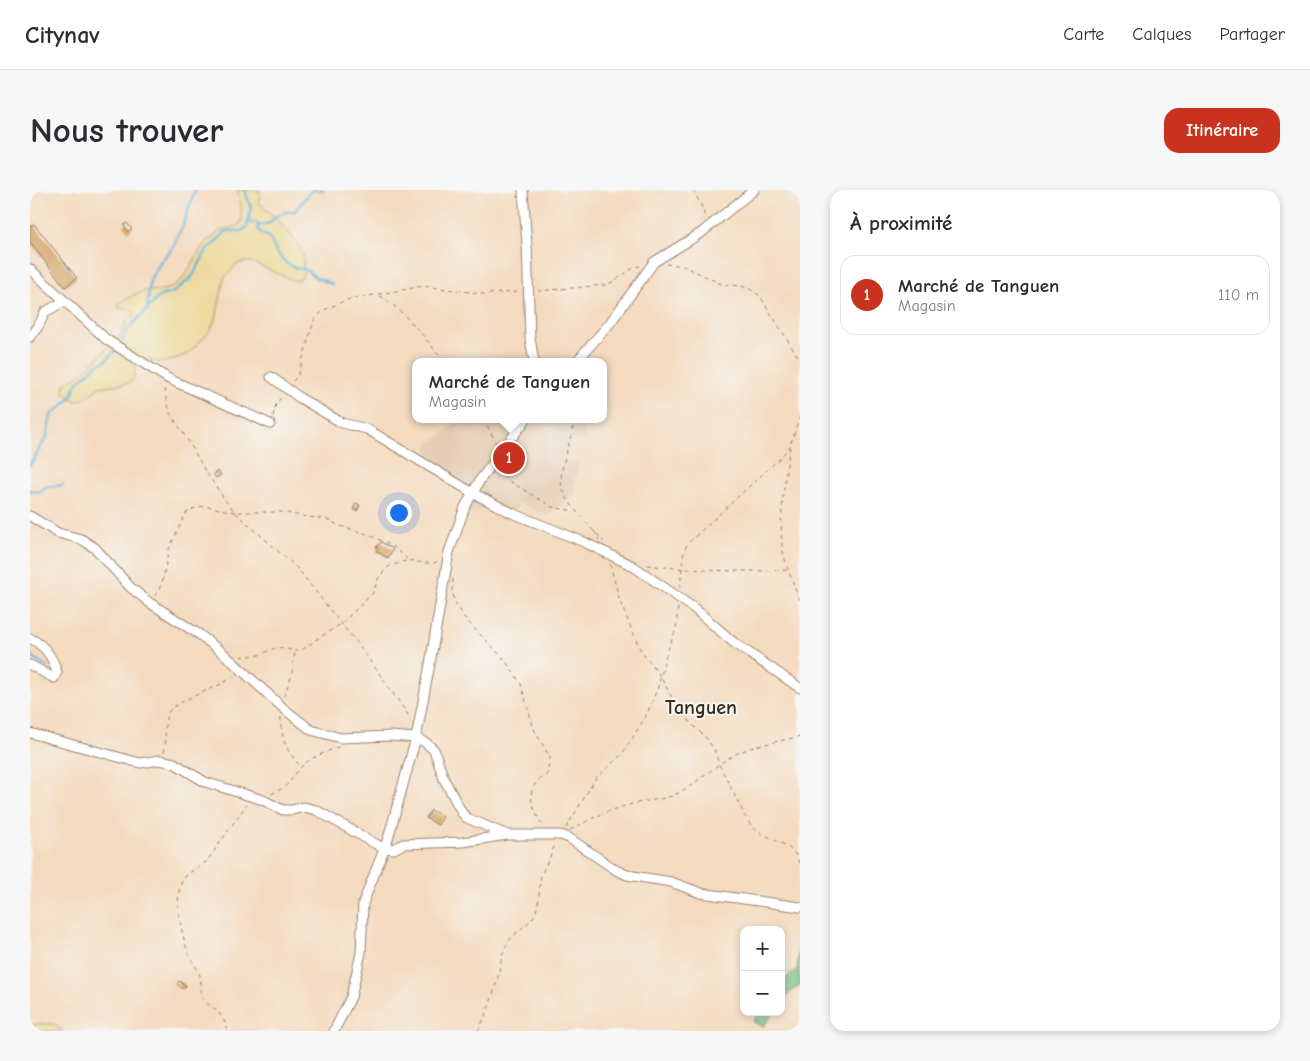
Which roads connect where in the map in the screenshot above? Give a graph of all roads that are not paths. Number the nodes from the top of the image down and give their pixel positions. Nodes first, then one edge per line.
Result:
1 (523, 190) edge
2 (754, 190) edge
3 (30, 269) edge
4 (65, 301) junction
5 (30, 337) edge
6 (533, 358) edge
7 (579, 358) edge
8 (271, 377) dead end
9 (523, 423) edge
10 (270, 424) dead end
11 (473, 493) junction
12 (30, 516) edge
13 (30, 638) edge
14 (30, 665) edge
15 (800, 688) edge
16 (30, 733) edge
17 (416, 738) junction
18 (506, 835) junction
19 (385, 848) junction
20 (800, 907) edge
21 (334, 1031) edge

1 - 6 street
2 - 7 street
3 - 4 street
4 - 5 street
4 - 10 street
8 - 11 street
9 - 11 street
11 - 15 street
11 - 17 street
12 - 17 street
13 - 14 street
16 - 19 street
17 - 18 street
17 - 19 street
18 - 19 street
18 - 20 street
19 - 21 street

